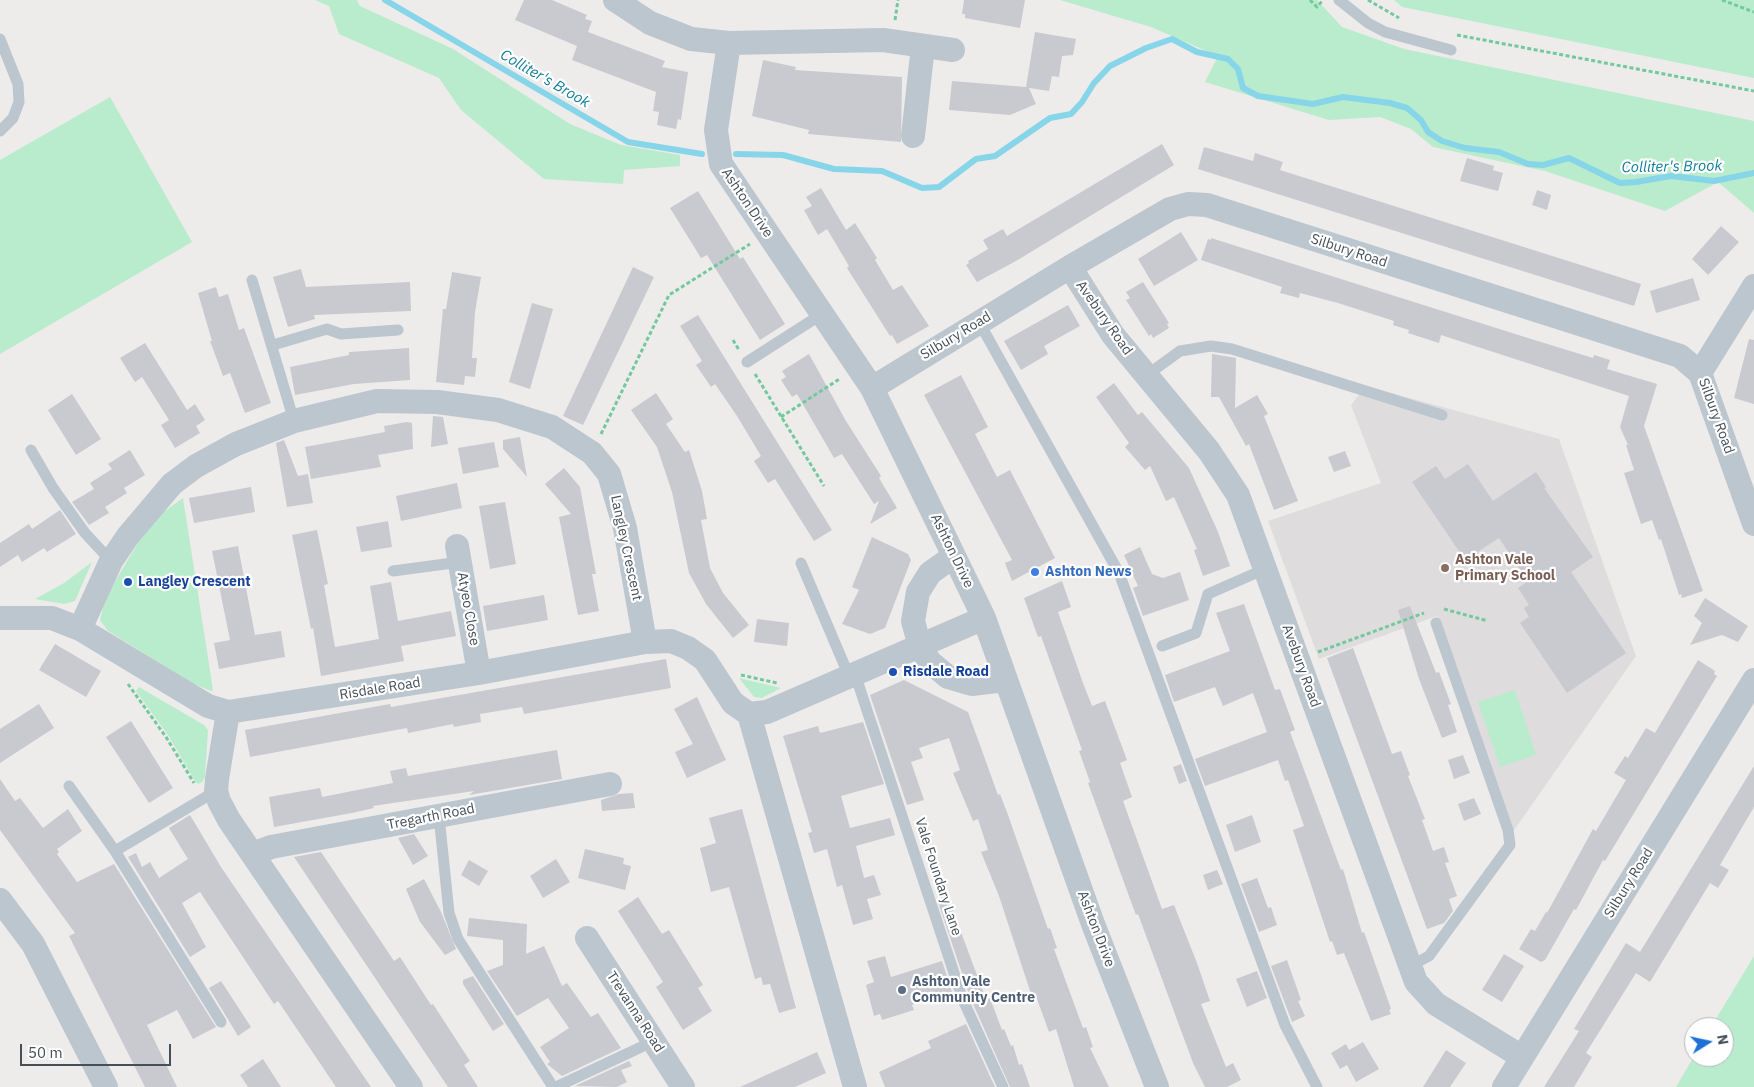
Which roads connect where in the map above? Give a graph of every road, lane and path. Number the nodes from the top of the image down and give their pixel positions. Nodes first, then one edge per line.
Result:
1 (615, 0) edge
2 (1310, 0) edge
3 (1323, 0) edge
4 (1339, 0) edge
5 (1368, 0) edge
6 (1722, 0) edge
7 (1754, 12) edge
8 (1406, 20) dead end
9 (1456, 34) dead end
10 (0, 38) edge
11 (729, 43) junction
12 (923, 46) junction
13 (953, 50) dead end
14 (1451, 50) dead end
15 (1754, 91) edge
16 (0, 131) edge
17 (913, 136) dead end
18 (769, 235) junction
19 (1070, 267) junction
20 (252, 280) dead end
21 (1754, 286) edge
22 (822, 314) junction
23 (980, 322) junction
24 (398, 330) dead end
25 (733, 340) dead end
26 (273, 345) junction
27 (747, 362) junction
28 (858, 367) junction
29 (1700, 373) junction
30 (1147, 375) junction
31 (872, 388) junction
32 (1442, 415) dead end
33 (781, 416) junction
34 (294, 421) junction
35 (31, 450) dead end
36 (592, 453) junction
37 (824, 486) dead end
38 (1754, 524) edge
39 (458, 554) joint
40 (954, 556) junction
41 (111, 561) junction
42 (801, 563) dead end
43 (1265, 569) junction
44 (392, 571) dead end
45 (1439, 608) dead end
46 (1430, 611) dead end
47 (0, 618) edge
48 (984, 618) junction
49 (1488, 621) dead end
50 (1436, 623) dead end
51 (80, 629) junction
52 (645, 642) junction
53 (1162, 646) dead end
54 (920, 647) junction
55 (1298, 658) junction
56 (479, 673) junction
57 (716, 675) junction
58 (852, 675) junction
59 (125, 680) dead end
60 (1005, 680) junction
61 (1754, 680) edge
62 (804, 696) junction
63 (228, 712) junction
64 (749, 714) junction
65 (610, 784) dead end
66 (69, 786) dead end
67 (210, 794) junction
68 (439, 816) junction
69 (115, 851) junction
70 (253, 854) junction
71 (0, 900) edge
72 (587, 938) dead end
73 (1410, 966) junction
74 (221, 1022) dead end
75 (654, 1041) junction
76 (1522, 1057) junction
77 (106, 1087) edge
78 (411, 1087) edge
79 (555, 1087) edge
80 (683, 1087) edge
81 (855, 1087) edge
82 (1002, 1087) edge
83 (1157, 1087) edge
84 (1317, 1087) edge
85 (1504, 1087) edge

1 - 11 street
2 - 3 path
4 - 14 lane
5 - 8 path
6 - 7 path
9 - 15 path
10 - 16 lane
11 - 12 street
11 - 18 street, Ashton Drive
12 - 13 street
12 - 17 street
18 - 22 street, Ashton Drive
18 - 36 path
19 - 23 street, Silbury Road
19 - 29 street, Silbury Road
19 - 30 street, Avebury Road
20 - 26 lane
21 - 29 street
22 - 27 lane
22 - 28 street, Ashton Drive
23 - 31 street, Silbury Road
23 - 84 lane
24 - 26 lane
25 - 27 path
26 - 34 lane
27 - 33 path
28 - 31 street, Ashton Drive
28 - 33 path
29 - 38 street, Silbury Road
30 - 32 lane
30 - 43 street, Avebury Road
31 - 40 street, Ashton Drive
33 - 37 path
34 - 36 street, Langley Crescent
34 - 41 street, Langley Crescent
35 - 41 lane
36 - 52 street, Langley Crescent
39 - 44 lane
39 - 56 street, Atyeo Close
40 - 48 street, Ashton Drive
40 - 54 street
41 - 51 street, Langley Crescent
42 - 58 lane, Vale Foundary Lane
43 - 53 lane
43 - 55 street, Avebury Road
45 - 49 path
46 - 55 path
47 - 51 street, Risdale Road
48 - 54 street
48 - 60 street, Ashton Drive
50 - 73 lane
51 - 63 street, Risdale Road
52 - 56 street, Risdale Road
52 - 57 street, Risdale Road
54 - 58 street
54 - 60 street
55 - 73 street, Avebury Road
56 - 63 street, Risdale Road
57 - 62 path
57 - 64 street, Risdale Road
58 - 62 street
58 - 82 lane, Vale Foundary Lane
59 - 67 path
60 - 83 street, Ashton Drive
61 - 76 street, Silbury Road
62 - 64 street
63 - 67 street
64 - 81 street
65 - 68 street, Tregarth Road
66 - 69 lane
67 - 69 lane
67 - 70 street
68 - 70 street, Tregarth Road
68 - 79 lane
69 - 74 lane
70 - 78 street
71 - 77 street
72 - 75 street, Trevanna Road
73 - 76 street, Avebury Road
75 - 79 lane
75 - 80 street, Trevanna Road
76 - 85 street, Silbury Road

